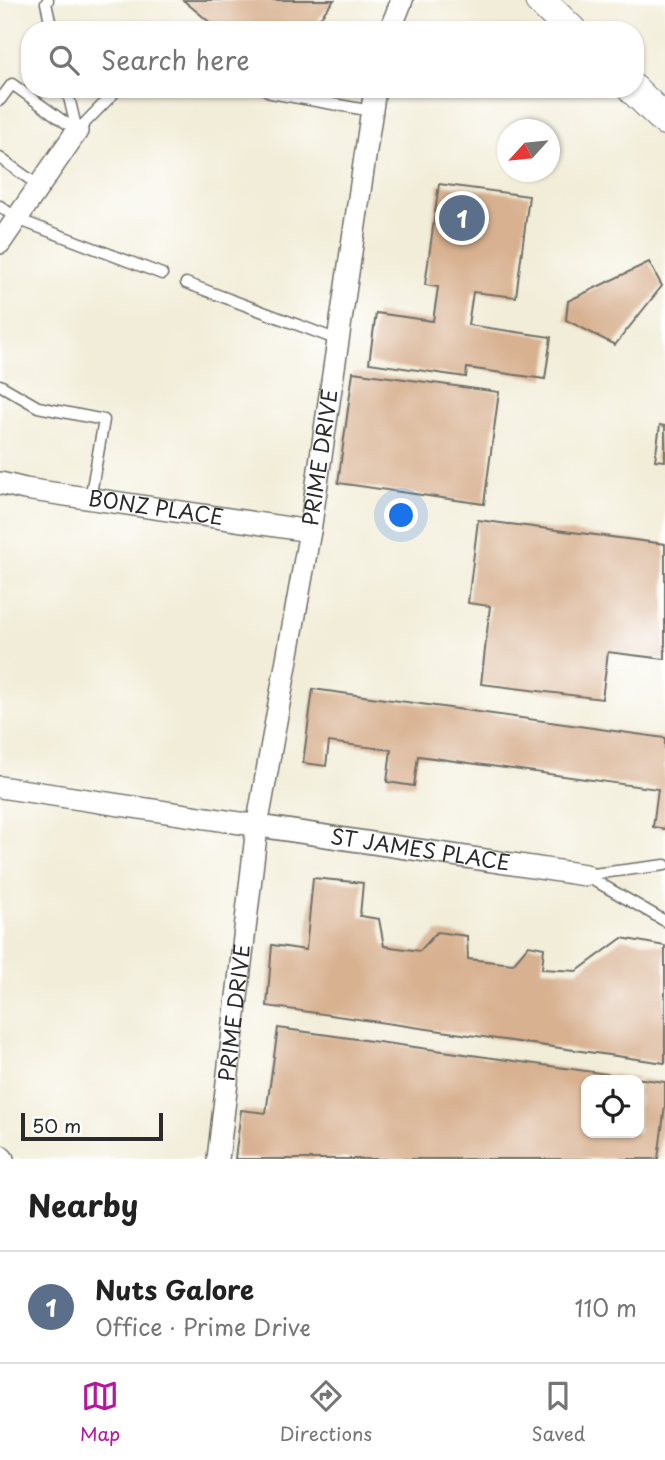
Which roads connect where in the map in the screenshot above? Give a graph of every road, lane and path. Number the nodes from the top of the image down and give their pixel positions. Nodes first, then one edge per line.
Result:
1 (48, 0) edge
2 (402, 0) edge
3 (540, 0) edge
4 (50, 21) edge
5 (394, 21) edge
6 (562, 21) edge
7 (21, 91) edge
8 (31, 98) edge
9 (69, 98) edge
10 (109, 98) edge
11 (299, 98) edge
12 (374, 98) edge
13 (644, 98) edge
14 (0, 100) edge
15 (372, 111) junction
16 (663, 114) edge
17 (77, 131) junction
18 (0, 158) edge
19 (39, 186) junction
20 (8, 212) edge
21 (0, 243) edge
22 (162, 274) dead end
23 (186, 283) dead end
24 (338, 340) junction
25 (0, 385) edge
26 (0, 483) edge
27 (90, 499) junction
28 (310, 530) junction
29 (0, 787) edge
30 (257, 827) junction
31 (665, 865) edge
32 (585, 875) junction
33 (665, 921) edge
34 (218, 1159) edge

1 - 4 lane
2 - 5 street
3 - 6 street
7 - 14 lane
8 - 17 lane
9 - 17 lane
10 - 17 lane
11 - 15 lane
12 - 15 street, PRIME DRIVE
13 - 16 street
15 - 24 street, PRIME DRIVE
17 - 19 street
18 - 19 lane
19 - 20 street
20 - 21 street
20 - 22 lane
23 - 24 lane
24 - 28 street, PRIME DRIVE
25 - 27 lane
26 - 27 street, BONZ PLACE
27 - 28 street, BONZ PLACE
28 - 30 street, PRIME DRIVE
29 - 30 street
30 - 32 street, ST JAMES PLACE
30 - 34 street, PRIME DRIVE
31 - 32 lane
32 - 33 lane

